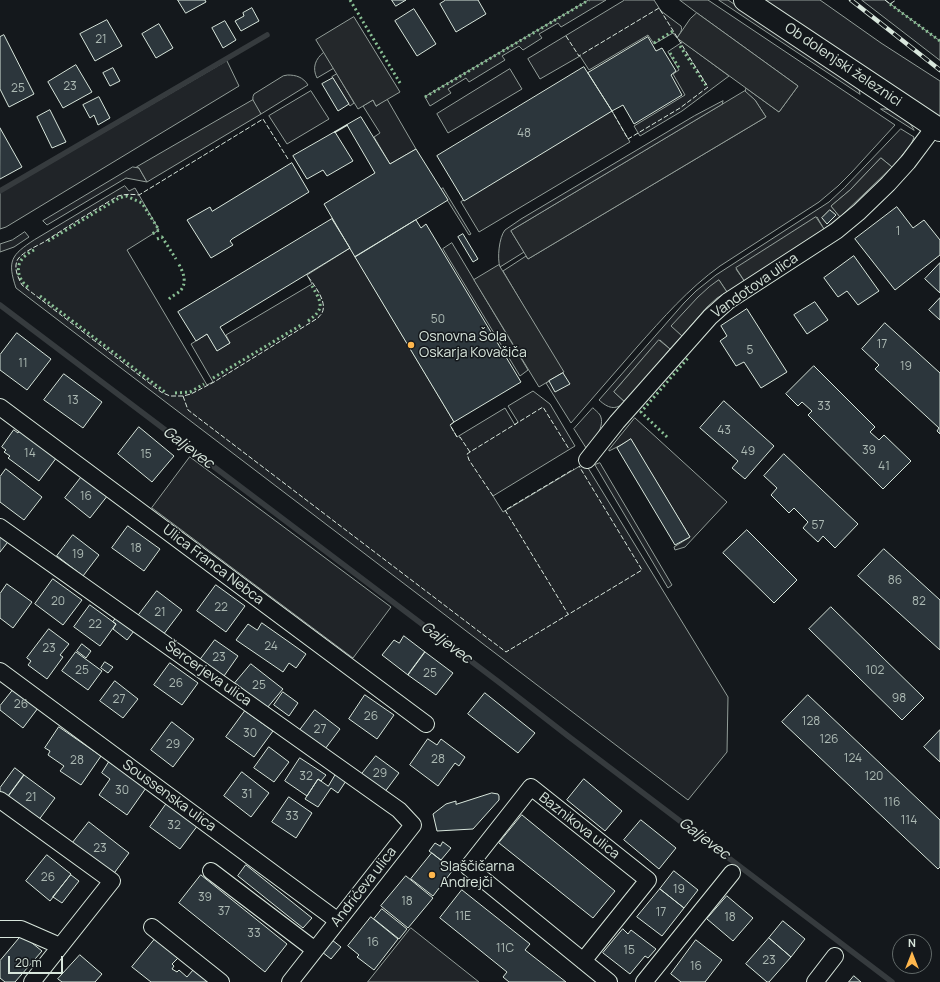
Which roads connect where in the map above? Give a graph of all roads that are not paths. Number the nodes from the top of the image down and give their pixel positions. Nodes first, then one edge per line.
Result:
1 (745, 0) edge
2 (937, 128) edge
3 (0, 407) edge
4 (587, 460) dead end
5 (0, 527) edge
6 (0, 671) edge
7 (426, 724) dead end
8 (0, 800) edge
9 (412, 825) joint
10 (211, 871) dead end
11 (732, 873) dead end
12 (338, 921) junction
13 (152, 927) dead end
14 (0, 929) edge
15 (60, 946) junction
16 (315, 950) junction
17 (835, 956) dead end
18 (583, 961) junction
19 (32, 982) edge
20 (221, 982) edge
21 (290, 982) edge
22 (608, 982) edge
23 (644, 982) edge
24 (815, 982) edge

1 - 2 street, Ob dolenjski železnici
2 - 4 street, Vandotova ulica
3 - 7 street, Ulica Franca Nebca
5 - 9 street, Šercerjeva ulica
6 - 12 street, Soussenska ulica
8 - 15 street
9 - 12 street, Andrićeva ulica
10 - 16 street
11 - 23 street
12 - 16 street, Andrićeva ulica
13 - 20 street
14 - 15 street
15 - 19 street
16 - 21 street, Andrićeva ulica
17 - 24 street
18 - 18 street, Baznikova ulica
18 - 22 street, Baznikova ulica

